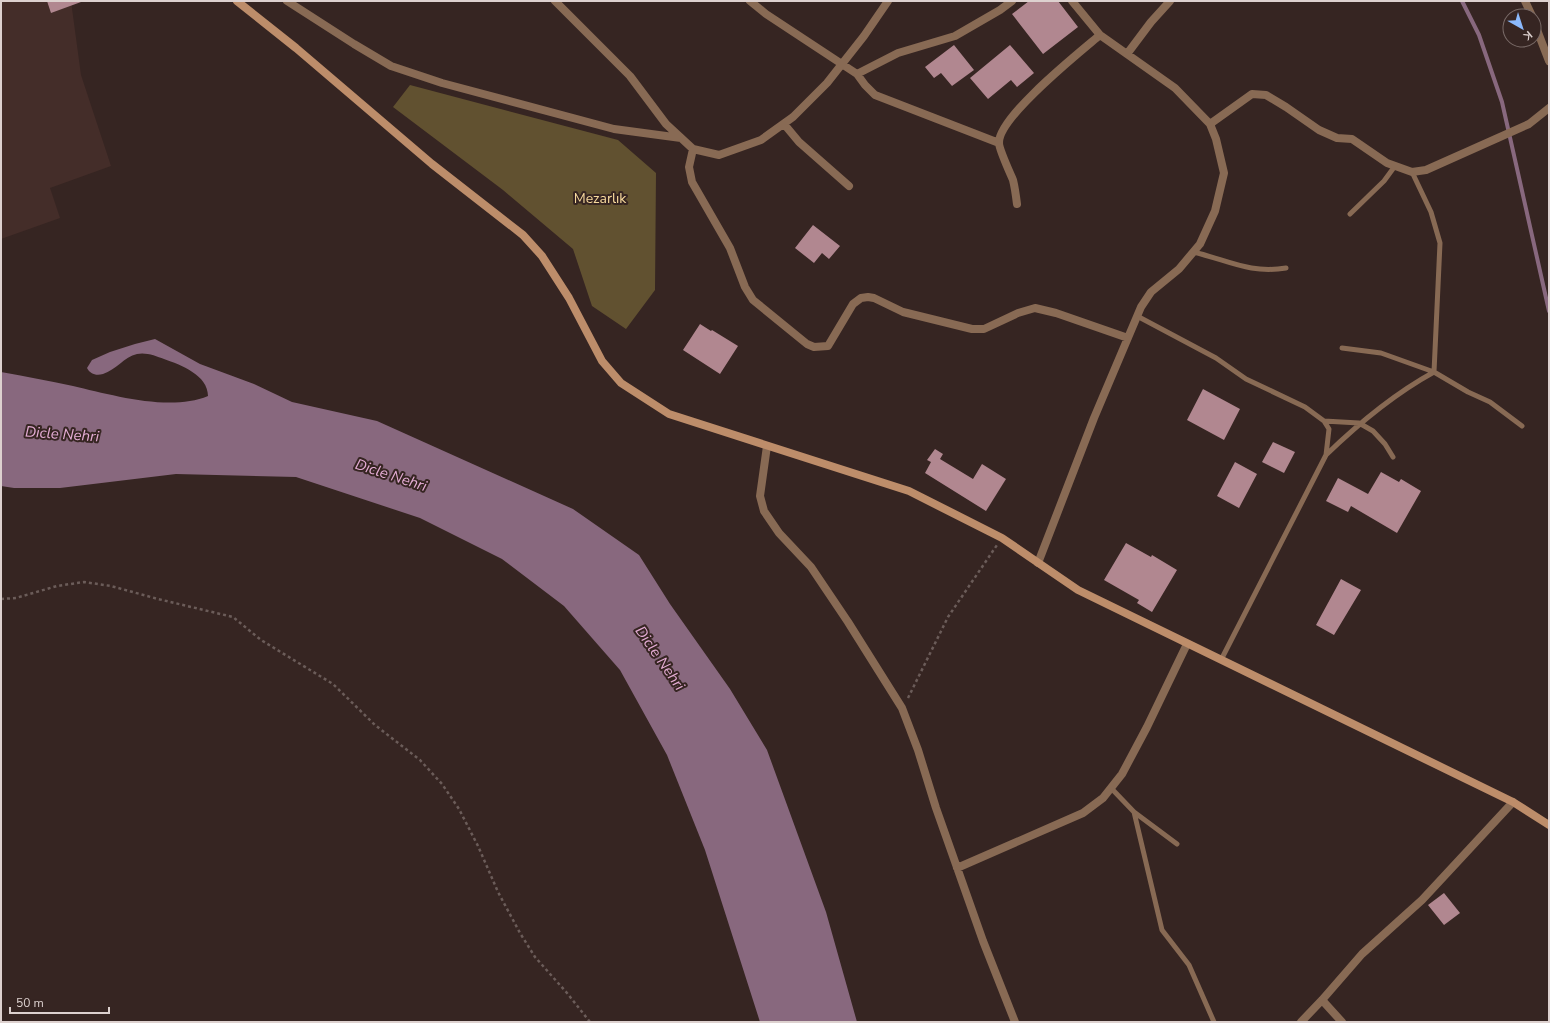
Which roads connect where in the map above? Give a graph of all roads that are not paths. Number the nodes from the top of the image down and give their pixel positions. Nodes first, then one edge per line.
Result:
1 (237, 1) edge
2 (287, 1) edge
3 (555, 1) edge
4 (750, 1) edge
5 (888, 1) edge
6 (1012, 1) edge
7 (1072, 1) edge
8 (1170, 1) edge
9 (1100, 35) junction
10 (1542, 41) edge
11 (1127, 54) junction
12 (1548, 56) edge
13 (842, 64) junction
14 (857, 74) junction
15 (1549, 108) edge
16 (784, 124) junction
17 (1210, 124) junction
18 (682, 138) junction
19 (999, 143) junction
20 (693, 149) junction
21 (1395, 166) junction
22 (1412, 172) junction
23 (849, 186) dead end
24 (1017, 204) dead end
25 (1350, 214) dead end
26 (1193, 252) junction
27 (1286, 268) dead end
28 (1137, 316) junction
29 (1128, 338) junction
30 (1342, 348) dead end
31 (1434, 372) junction
32 (1324, 421) junction
33 (1359, 423) junction
34 (1522, 426) dead end
35 (767, 446) junction
36 (1326, 455) junction
37 (1393, 457) dead end
38 (1038, 563) junction
39 (1187, 644) junction
40 (1221, 660) junction
41 (1112, 788) junction
42 (1513, 802) junction
43 (1134, 812) junction
44 (1549, 825) edge
45 (1177, 844) dead end
46 (957, 868) junction
47 (1322, 1000) junction
48 (1015, 1022) edge
49 (1214, 1022) edge
50 (1301, 1022) edge
51 (1342, 1022) edge

1 - 35 street
2 - 18 street
3 - 18 street
4 - 13 street
5 - 13 street
6 - 14 street
7 - 9 street
8 - 11 street
9 - 11 street
9 - 19 street
10 - 12 street
11 - 17 street
13 - 14 street
13 - 16 street
14 - 19 street
15 - 22 street
16 - 20 street
16 - 23 street
17 - 21 street
17 - 26 street
18 - 20 street
19 - 24 street
20 - 29 street
21 - 22 street
21 - 25 lane
22 - 31 lane
26 - 27 lane
26 - 28 street
28 - 29 street
28 - 32 lane
29 - 38 street
30 - 31 lane
31 - 33 lane
31 - 34 lane
32 - 33 lane
32 - 36 lane
33 - 36 lane
33 - 37 lane
35 - 38 street
35 - 46 street
36 - 40 lane
38 - 39 street
39 - 40 street
39 - 41 street
40 - 42 street
41 - 43 lane
41 - 46 street
42 - 44 street
42 - 47 street
43 - 45 lane
43 - 49 lane
46 - 48 street
47 - 50 street
47 - 51 street

